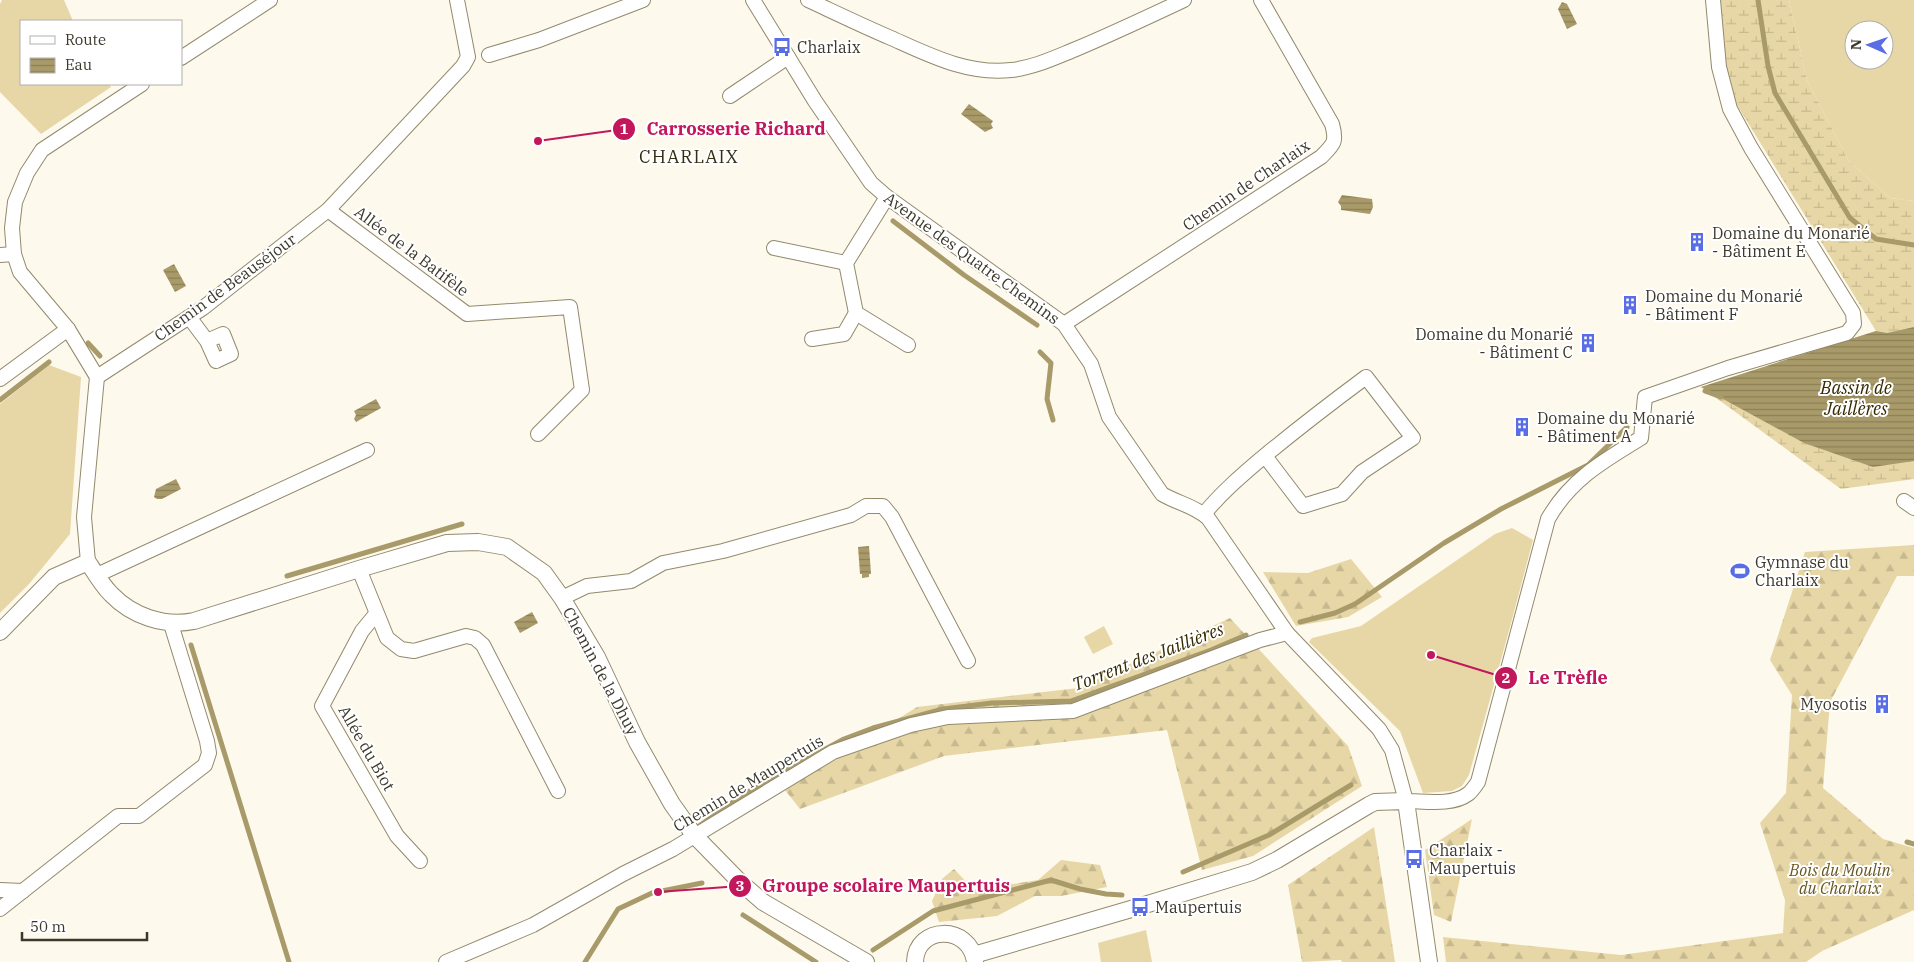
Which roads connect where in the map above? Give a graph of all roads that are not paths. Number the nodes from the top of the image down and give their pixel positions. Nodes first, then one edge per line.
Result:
1 (270, 0) edge
2 (458, 0) edge
3 (643, 0) edge
4 (808, 0) edge
5 (1184, 0) edge
6 (1261, 0) edge
7 (1712, 0) edge
8 (756, 1) edge
9 (489, 55) dead end
10 (182, 57) edge
11 (788, 57) junction
12 (140, 85) edge
13 (730, 96) dead end
14 (887, 197) junction
15 (328, 210) junction
16 (774, 248) dead end
17 (14, 254) junction
18 (0, 255) edge
19 (846, 263) junction
20 (856, 313) junction
21 (189, 317) junction
22 (1064, 324) junction
23 (68, 329) junction
24 (812, 339) dead end
25 (208, 341) dead end
26 (908, 345) dead end
27 (97, 377) junction
28 (0, 379) edge
29 (538, 434) dead end
30 (367, 450) dead end
31 (1265, 456) junction
32 (1204, 514) junction
33 (92, 569) junction
34 (359, 569) junction
35 (562, 598) junction
36 (376, 614) junction
37 (171, 624) junction
38 (0, 632) edge
39 (1287, 632) junction
40 (968, 661) dead end
41 (558, 791) dead end
42 (1406, 800) junction
43 (694, 835) junction
44 (420, 861) dead end
45 (0, 890) edge
46 (23, 891) junction
47 (0, 909) edge
48 (975, 958) edge
49 (446, 962) edge
50 (866, 962) edge
51 (915, 962) edge
52 (1429, 962) edge

1 - 10 street
2 - 15 street, Chemin de Beauséjour
3 - 9 street
4 - 5 street
6 - 22 street, Chemin de Charlaix
7 - 42 street
8 - 11 street, Avenue des Quatre Chemins
11 - 13 street
11 - 14 street, Avenue des Quatre Chemins
12 - 17 street
14 - 19 street
14 - 22 street, Avenue des Quatre Chemins
15 - 21 street, Chemin de Beauséjour
15 - 29 street, Allée de la Batifèle
16 - 19 street
17 - 18 street
17 - 23 street
19 - 20 street
20 - 24 street
20 - 26 street
21 - 25 street
21 - 27 street, Chemin de Beauséjour
22 - 32 street, Avenue des Quatre Chemins
23 - 27 street
23 - 28 street
27 - 33 street
30 - 33 street
31 - 31 street
31 - 32 street
32 - 39 street, Avenue des Quatre Chemins
33 - 37 street, Chemin de la Dhuy
33 - 38 street
34 - 35 street, Chemin de la Dhuy
34 - 36 street
34 - 37 street, Chemin de la Dhuy
35 - 40 street
35 - 43 street, Chemin de la Dhuy
36 - 41 street
36 - 44 street, Allée du Biot
37 - 46 street
39 - 42 street, Avenue des Quatre Chemins
39 - 43 street, Chemin de Maupertuis
42 - 48 street
42 - 52 street, Avenue des Quatre Chemins
43 - 49 street, Chemin de Maupertuis
43 - 50 street, Chemin de la Dhuy
45 - 46 street
46 - 47 street
48 - 51 street

